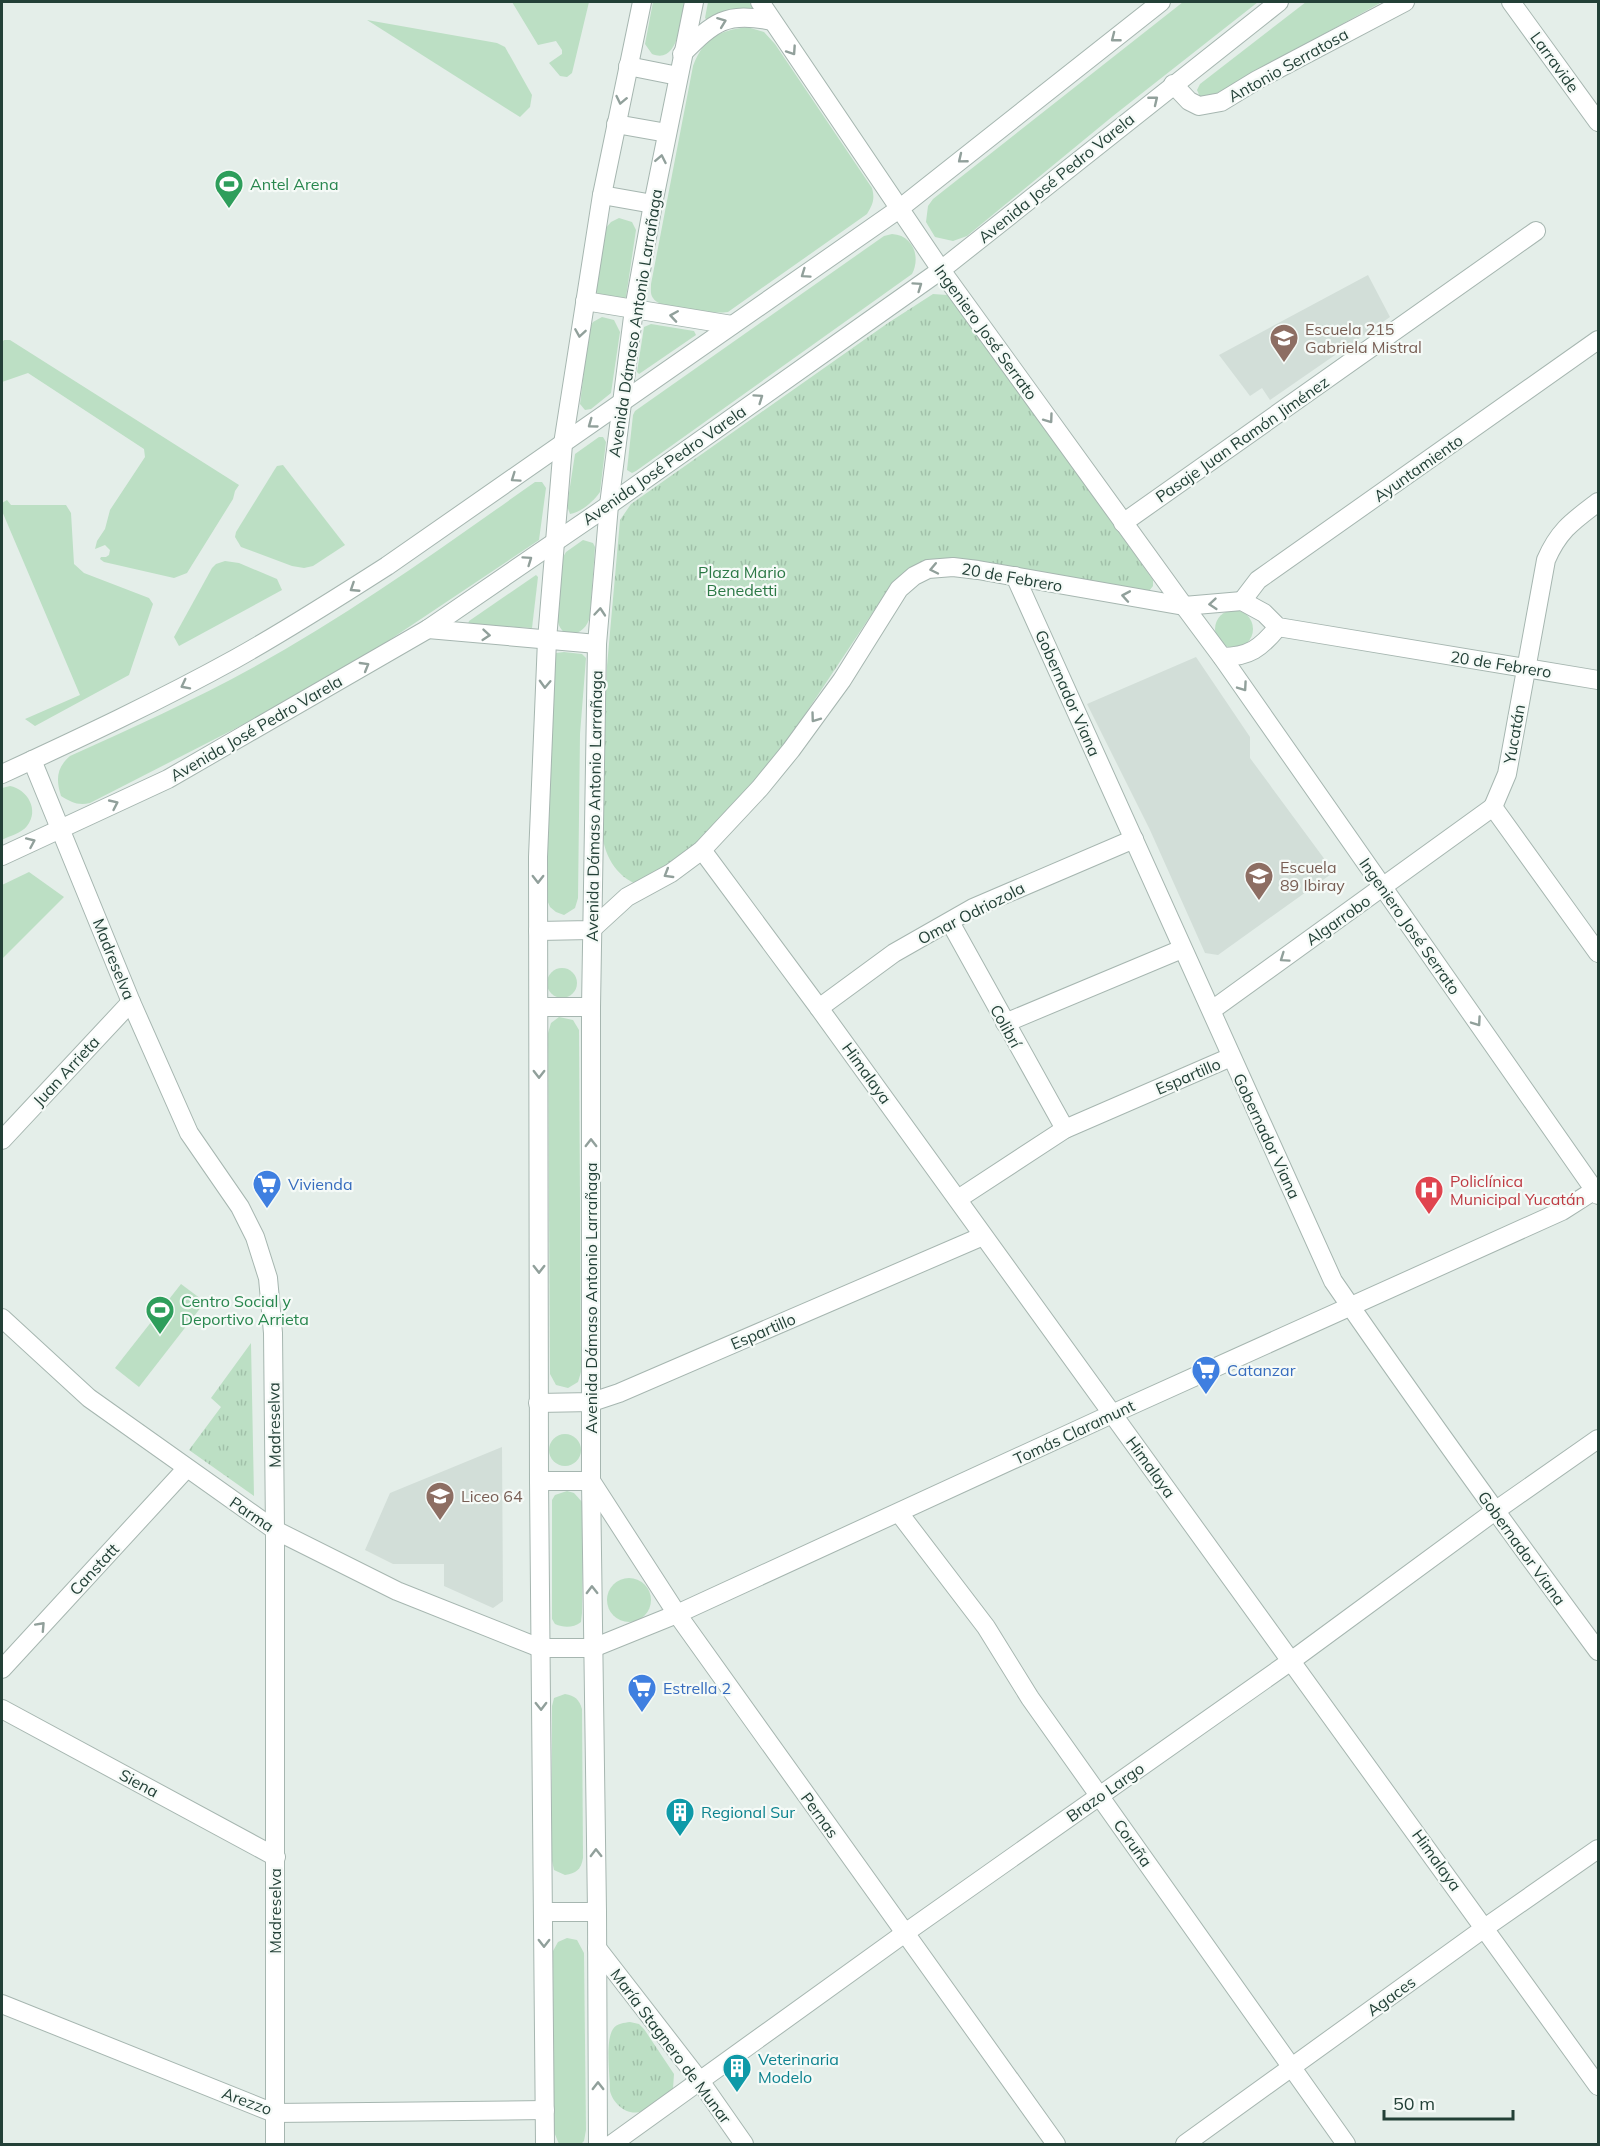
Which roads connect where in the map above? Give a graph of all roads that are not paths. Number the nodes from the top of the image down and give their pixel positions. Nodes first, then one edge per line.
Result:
1 (642, 2) edge
2 (694, 2) edge
3 (760, 2) edge
4 (1161, 2) edge
5 (1279, 2) edge
6 (1405, 2) edge
7 (1511, 2) edge
8 (772, 21) junction
9 (682, 54) junction
10 (628, 66) junction
11 (678, 76) junction
12 (1173, 84) junction
13 (1599, 122) edge
14 (616, 124) junction
15 (667, 133) junction
16 (602, 195) junction
17 (652, 204) junction
18 (899, 209) junction
19 (1536, 231) dead end
20 (941, 270) junction
21 (585, 301) junction
22 (634, 309) junction
23 (732, 325) junction
24 (1596, 348) edge
25 (621, 403) junction
26 (563, 444) junction
27 (1599, 502) edge
28 (609, 505) junction
29 (1123, 523) junction
30 (554, 542) junction
31 (1015, 576) junction
32 (1242, 601) junction
33 (1184, 606) junction
34 (1278, 627) junction
35 (428, 629) junction
36 (547, 640) junction
37 (597, 644) junction
38 (1222, 657) junction
39 (1526, 668) junction
40 (1599, 681) edge
41 (32, 760) junction
42 (2, 774) edge
43 (1493, 807) junction
44 (61, 829) junction
45 (1134, 839) junction
46 (702, 850) junction
47 (2, 856) edge
48 (1383, 888) junction
49 (950, 922) junction
50 (591, 930) junction
51 (538, 931) junction
52 (1182, 949) junction
53 (1599, 953) edge
54 (131, 1002) junction
55 (539, 1007) junction
56 (591, 1007) junction
57 (819, 1008) junction
58 (1212, 1010) junction
59 (1005, 1023) junction
60 (1231, 1057) junction
61 (1065, 1129) junction
62 (2, 1140) edge
63 (1597, 1191) edge
64 (958, 1199) junction
65 (983, 1236) junction
66 (1351, 1307) junction
67 (2, 1318) edge
68 (592, 1402) junction
69 (538, 1403) junction
70 (1112, 1414) junction
71 (1599, 1439) edge
72 (186, 1468) junction
73 (591, 1480) junction
74 (539, 1481) junction
75 (1496, 1511) junction
76 (899, 1513) junction
77 (275, 1530) junction
78 (677, 1614) junction
79 (540, 1647) junction
80 (593, 1648) junction
81 (1599, 1651) edge
82 (1291, 1661) junction
83 (2, 1670) edge
84 (2, 1709) edge
85 (1100, 1796) junction
86 (1599, 1849) edge
87 (276, 1857) junction
88 (543, 1912) junction
89 (597, 1912) junction
90 (1486, 1928) junction
91 (904, 1933) junction
92 (597, 1948) junction
93 (2, 2004) edge
94 (1291, 2068) junction
95 (700, 2081) junction
96 (1599, 2086) edge
97 (545, 2110) junction
98 (274, 2113) junction
99 (275, 2145) edge
100 (545, 2145) edge
101 (598, 2145) edge
102 (612, 2145) edge
103 (744, 2145) edge
104 (1056, 2145) edge
105 (1185, 2145) edge
106 (1346, 2145) edge

1 - 10 street
2 - 9 street, Avenida Dámaso Antonio Larrañaga
3 - 8 street, Ingeniero José Serrato
4 -> 18 street
5 - 12 street, Avenida José Pedro Varela
6 - 12 street, Antonio Serratosa
7 - 13 street, Larravide
9 -> 8 street
8 -> 18 street, Ingeniero José Serrato
9 - 11 street, Avenida Dámaso Antonio Larrañaga
10 - 11 street
10 -> 14 street
11 - 15 street, Avenida Dámaso Antonio Larrañaga
20 -> 12 street, Avenida José Pedro Varela
14 - 15 street
14 - 16 street
17 -> 15 street, Avenida Dámaso Antonio Larrañaga
16 - 17 street
16 - 21 street
17 - 22 street, Avenida Dámaso Antonio Larrañaga
18 - 20 street, Ingeniero José Serrato
18 -> 23 street
19 - 29 street, Pasaje Juan Ramón Jiménez
28 -> 20 street, Avenida José Pedro Varela
20 -> 29 street, Ingeniero José Serrato
21 - 22 street
21 -> 26 street
23 -> 22 street
22 - 25 street, Avenida Dámaso Antonio Larrañaga
23 - 25 street
24 - 32 street, Ayuntamiento
25 -> 26 street
25 - 28 street, Avenida Dámaso Antonio Larrañaga
26 - 30 street
26 -> 41 street
27 - 39 street, Yucatán
28 - 30 street, Avenida José Pedro Varela
37 -> 28 street, Avenida Dámaso Antonio Larrañaga
29 - 33 street, Ingeniero José Serrato
35 -> 30 street, Avenida José Pedro Varela
30 - 36 street
33 -> 31 street, 20 de Febrero
31 - 45 street, Gobernador Viana
31 -> 46 street, 20 de Febrero
32 -> 33 street, 20 de Febrero
32 - 34 street
33 - 38 street, Ingeniero José Serrato
34 - 38 street
34 - 39 street, 20 de Febrero
35 -> 36 street
44 -> 35 street, Avenida José Pedro Varela
36 - 37 street
36 -> 51 street
37 - 50 street, Avenida Dámaso Antonio Larrañaga
38 -> 48 street, Ingeniero José Serrato
39 - 40 street, 20 de Febrero
39 - 43 street, Yucatán
41 - 42 street
41 - 44 street, Madreselva
43 - 48 street, Algarrobo
43 - 53 street
47 -> 44 street, Avenida José Pedro Varela
44 - 54 street, Madreselva
45 - 49 street, Omar Odriozola
45 - 52 street, Gobernador Viana
46 -> 50 street, 20 de Febrero
46 - 57 street, Himalaya
48 -> 58 street, Algarrobo
48 -> 63 street, Ingeniero José Serrato
49 - 57 street, Omar Odriozola
49 - 59 street, Colibrí
50 - 51 street
50 - 56 street, Avenida Dámaso Antonio Larrañaga
51 - 55 street
52 - 58 street, Gobernador Viana
52 - 59 street
54 - 62 street, Juan Arrieta
54 - 77 street, Madreselva
55 - 56 street
55 -> 69 street
68 -> 56 street, Avenida Dámaso Antonio Larrañaga
57 - 64 street, Himalaya
58 - 60 street, Gobernador Viana
59 - 61 street, Colibrí
60 - 61 street, Espartillo
60 - 66 street, Gobernador Viana
61 - 64 street, Espartillo
63 - 66 street, Tomás Claramunt
64 - 65 street, Himalaya
65 - 68 street, Espartillo
65 - 70 street, Himalaya
66 - 70 street, Tomás Claramunt
66 - 75 street, Gobernador Viana
67 - 72 street, Parma
68 - 69 street, Espartillo
68 - 73 street, Avenida Dámaso Antonio Larrañaga
69 - 74 street
70 - 76 street, Tomás Claramunt
70 - 82 street, Himalaya
71 - 75 street, Brazo Largo
72 - 77 street, Parma
83 -> 72 street, Canstatt
73 - 74 street
73 - 78 street, Pernas
80 -> 73 street, Avenida Dámaso Antonio Larrañaga
74 - 79 street
75 - 81 street, Gobernador Viana
75 - 82 street, Brazo Largo
76 - 78 street, Tomás Claramunt
76 - 85 street, Coruña
77 - 79 street, Parma
77 - 87 street, Madreselva
78 - 80 street, Tomás Claramunt
78 - 91 street, Pernas
79 - 80 street, Tomás Claramunt
79 -> 88 street
89 -> 80 street, Avenida Dámaso Antonio Larrañaga
82 - 85 street, Brazo Largo
82 - 90 street, Himalaya
84 - 87 street, Siena
85 - 91 street, Brazo Largo
85 - 94 street, Coruña
86 - 90 street, Agaces
87 - 98 street, Madreselva
88 - 89 street
88 -> 97 street
89 - 92 street, Avenida Dámaso Antonio Larrañaga
90 - 94 street, Agaces
90 - 96 street, Himalaya
91 - 95 street, Brazo Largo
91 - 104 street, Pernas
92 - 95 street, María Stagnero de Munar
101 -> 92 street, Avenida Dámaso Antonio Larrañaga
93 - 98 street, Arezzo
94 - 105 street, Agaces
94 - 106 street, Coruña
95 - 102 street, Brazo Largo
95 - 103 street, María Stagnero de Munar
97 - 98 street, Arezzo
97 - 100 street
98 - 99 street, Madreselva

